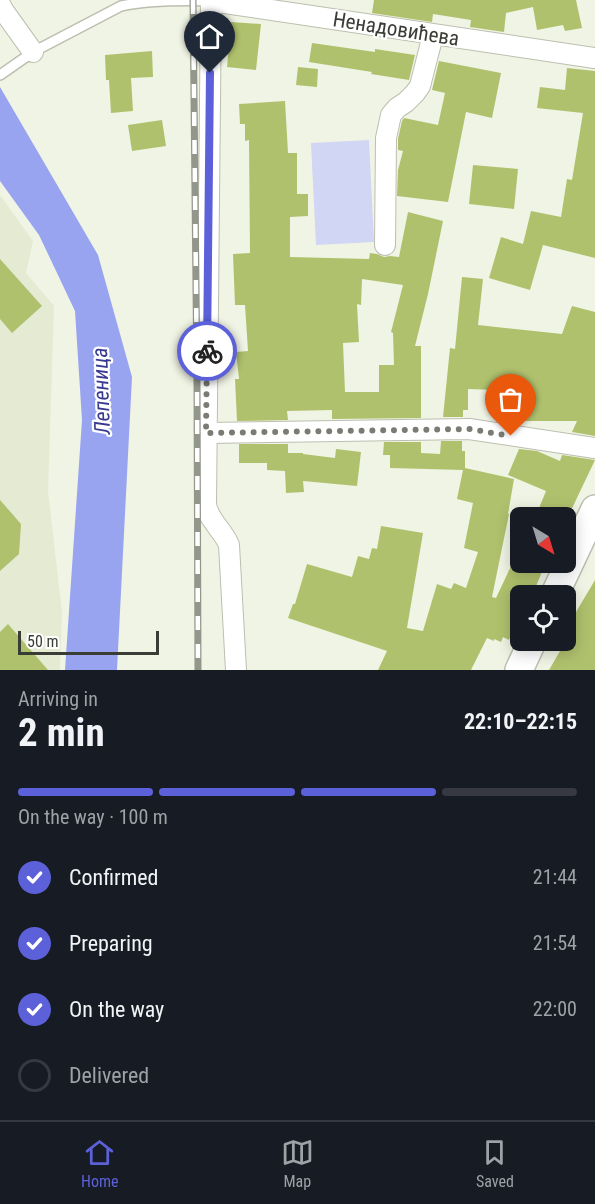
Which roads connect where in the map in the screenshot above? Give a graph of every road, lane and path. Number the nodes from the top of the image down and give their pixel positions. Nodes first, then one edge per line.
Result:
1 (182, 0) edge
2 (211, 1) edge
3 (0, 4) edge
4 (433, 34) junction
5 (29, 55) junction
6 (595, 58) edge
7 (0, 75) edge
8 (385, 245) dead end
9 (206, 433) junction
10 (595, 448) edge
11 (595, 509) edge
12 (559, 585) edge
13 (528, 651) edge
14 (236, 670) edge
15 (519, 670) edge

1 - 2 lane, Ненадовићева
1 - 5 lane, Ненадовићева
2 - 4 street, Ненадовићева
2 - 9 street
3 - 5 street
4 - 6 street, Ненадовићева
4 - 8 street
5 - 7 lane, Ненадовићева
9 - 10 street
9 - 14 street
11 - 12 main road
13 - 15 main road

